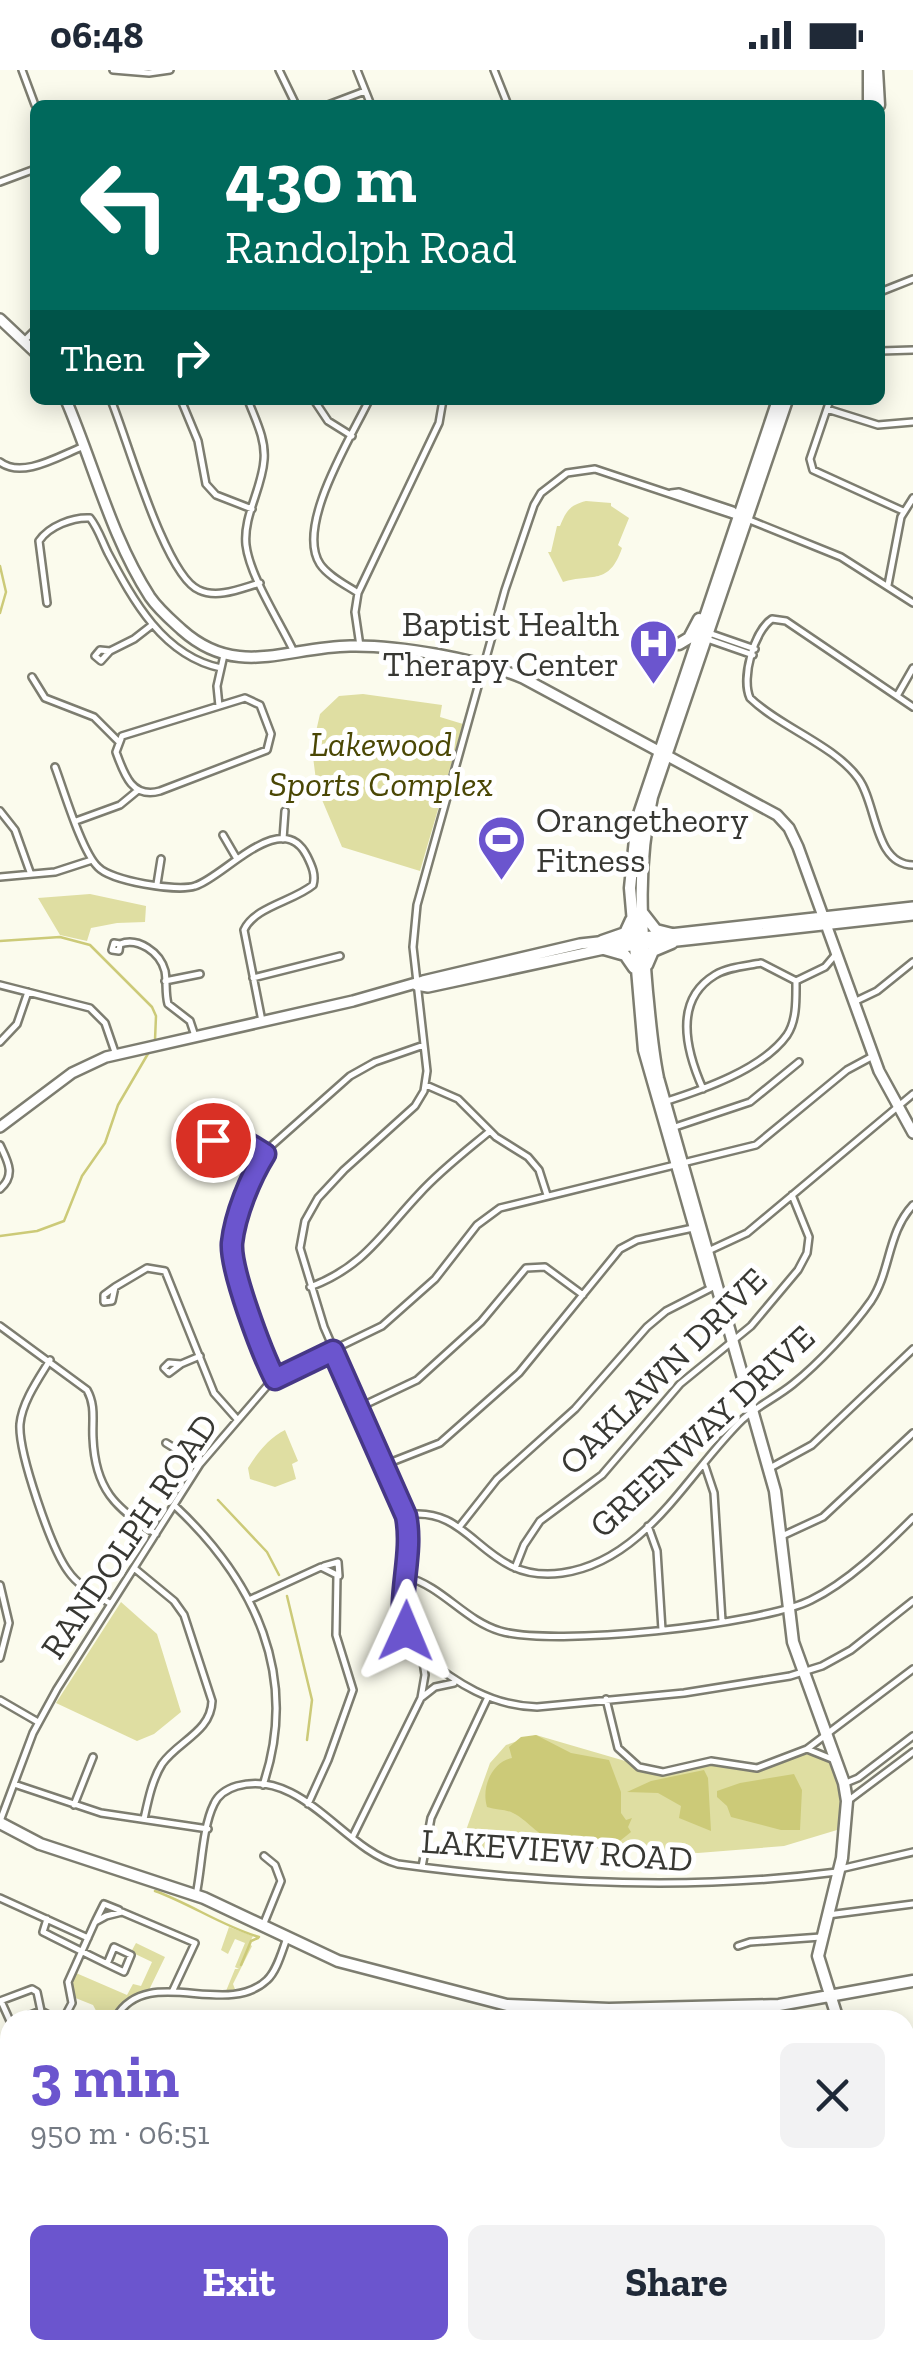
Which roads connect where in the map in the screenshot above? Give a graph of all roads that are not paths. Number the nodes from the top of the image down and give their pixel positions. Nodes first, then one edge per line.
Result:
1 (22, 70) edge
2 (113, 70) edge
3 (170, 70) edge
4 (278, 70) edge
5 (357, 70) edge
6 (494, 70) edge
7 (869, 70) edge
8 (878, 70) edge
9 (365, 91) junction
10 (33, 100) edge
11 (293, 100) edge
12 (341, 100) edge
13 (368, 100) edge
14 (506, 100) edge
15 (869, 100) edge
16 (880, 100) edge
17 (30, 170) edge
18 (0, 182) edge
19 (913, 279) edge
20 (885, 290) edge
21 (0, 319) edge
22 (30, 335) edge
23 (24, 340) junction
24 (30, 347) edge
25 (913, 350) edge
26 (885, 351) edge
27 (68, 405) edge
28 (113, 405) edge
29 (183, 405) edge
30 (250, 405) edge
31 (317, 405) edge
32 (367, 405) edge
33 (443, 405) edge
34 (777, 405) edge
35 (785, 405) edge
36 (828, 405) edge
37 (827, 410) junction
38 (913, 422) edge
39 (352, 436) junction
40 (85, 446) junction
41 (0, 462) edge
42 (913, 498) edge
43 (252, 509) junction
44 (903, 511) junction
45 (743, 518) junction
46 (132, 564) junction
47 (120, 570) junction
48 (260, 583) junction
49 (888, 586) junction
50 (358, 592) junction
51 (711, 602) junction
52 (47, 603) dead end
53 (913, 604) edge
54 (152, 625) junction
55 (704, 635) junction
56 (679, 644) dead end
57 (360, 646) junction
58 (110, 651) dead end
59 (294, 652) junction
60 (754, 652) junction
61 (224, 655) junction
62 (485, 666) junction
63 (221, 668) junction
64 (913, 668) edge
65 (32, 677) dead end
66 (897, 696) junction
67 (219, 706) junction
68 (913, 707) edge
69 (118, 741) junction
70 (664, 753) junction
71 (56, 767) dead end
72 (137, 791) junction
73 (0, 811) edge
74 (285, 811) dead end
75 (76, 821) junction
76 (223, 835) dead end
77 (283, 838) junction
78 (162, 859) dead end
79 (237, 859) junction
80 (92, 860) junction
81 (913, 865) edge
82 (30, 872) junction
83 (0, 877) edge
84 (157, 884) junction
85 (637, 908) junction
86 (913, 911) edge
87 (824, 921) junction
88 (672, 938) junction
89 (639, 941) junction
90 (120, 944) dead end
91 (602, 945) junction
92 (836, 954) junction
93 (340, 956) dead end
94 (913, 962) edge
95 (642, 973) junction
96 (200, 974) dead end
97 (253, 978) junction
98 (166, 981) junction
99 (796, 982) junction
100 (0, 985) edge
101 (416, 985) junction
102 (28, 992) junction
103 (854, 1002) junction
104 (262, 1022) junction
105 (195, 1036) junction
106 (0, 1042) edge
107 (424, 1045) junction
108 (116, 1055) junction
109 (873, 1056) junction
110 (799, 1062) dead end
111 (426, 1085) junction
112 (703, 1089) junction
113 (913, 1094) edge
114 (661, 1103) junction
115 (896, 1107) junction
116 (0, 1127) edge
117 (668, 1129) junction
118 (490, 1131) junction
119 (913, 1133) edge
120 (222, 1136) dead end
121 (0, 1145) edge
122 (265, 1154) junction
123 (678, 1163) junction
124 (0, 1189) edge
125 (547, 1195) junction
126 (792, 1195) junction
127 (913, 1205) edge
128 (697, 1227) junction
129 (705, 1252) junction
130 (713, 1287) junction
131 (116, 1288) dead end
132 (310, 1288) junction
133 (583, 1295) junction
134 (724, 1317) junction
135 (0, 1326) edge
136 (732, 1342) junction
137 (913, 1350) edge
138 (333, 1351) junction
139 (200, 1356) junction
140 (50, 1360) junction
141 (181, 1364) dead end
142 (275, 1379) junction
143 (358, 1408) junction
144 (752, 1412) junction
145 (237, 1419) junction
146 (913, 1433) edge
147 (166, 1443) dead end
148 (200, 1464) junction
149 (384, 1465) junction
150 (704, 1465) junction
151 (769, 1468) junction
152 (174, 1505) junction
153 (406, 1516) junction
154 (913, 1518) edge
155 (648, 1526) junction
156 (459, 1528) junction
157 (156, 1534) junction
158 (782, 1536) junction
159 (134, 1568) junction
160 (514, 1569) junction
161 (407, 1577) junction
162 (0, 1585) edge
163 (251, 1598) junction
164 (913, 1601) edge
165 (111, 1604) junction
166 (788, 1609) junction
167 (722, 1621) junction
168 (662, 1630) junction
169 (422, 1655) junction
170 (0, 1658) edge
171 (913, 1669) edge
172 (804, 1672) junction
173 (457, 1682) junction
174 (488, 1697) junction
175 (422, 1698) junction
176 (606, 1699) junction
177 (0, 1700) edge
178 (38, 1722) junction
179 (826, 1733) junction
180 (913, 1736) edge
181 (807, 1749) junction
182 (913, 1752) edge
183 (93, 1758) dead end
184 (837, 1762) junction
185 (844, 1783) junction
186 (14, 1784) junction
187 (264, 1784) junction
188 (846, 1801) junction
189 (308, 1804) junction
190 (74, 1805) junction
191 (144, 1819) junction
192 (0, 1822) edge
193 (208, 1829) junction
194 (6, 1832) edge
195 (353, 1836) junction
196 (913, 1852) edge
197 (264, 1856) dead end
198 (422, 1867) junction
199 (840, 1870) junction
200 (196, 1895) junction
201 (0, 1898) edge
202 (913, 1904) edge
203 (122, 1912) junction
204 (828, 1915) junction
205 (48, 1920) junction
206 (96, 1922) junction
207 (263, 1926) junction
208 (821, 1937) junction
209 (88, 1938) junction
210 (287, 1938) junction
211 (738, 1946) dead end
212 (82, 1952) junction
213 (106, 1964) junction
214 (913, 1980) edge
215 (173, 1990) junction
216 (830, 1997) junction
217 (1, 2001) edge
218 (41, 2010) edge
219 (67, 2010) edge
220 (120, 2010) edge
221 (835, 2010) edge

1 - 10 street
2 - 3 street
4 - 11 street
5 - 9 street
6 - 14 street
7 - 15 main road
8 - 16 main road
9 - 12 street
9 - 13 street
17 - 18 street
19 - 20 street
21 - 23 street
22 - 23 street
23 - 24 street
25 - 26 street
27 - 40 street
28 - 48 street
29 - 43 street
30 - 43 street
31 - 39 street
32 - 39 street
33 - 50 street
34 - 45 main road
35 - 45 main road
36 - 37 street
37 - 38 street
37 - 44 street
39 - 50 street
40 - 41 street
40 - 46 street
42 - 44 street
43 - 48 street
44 - 49 street
45 - 49 street
45 - 51 main road
45 - 55 main road
45 - 62 street
46 - 47 street
46 - 61 street
47 - 52 street
47 - 54 street
48 - 59 street
49 - 53 street
50 - 57 street
51 - 55 main road
51 - 56 main road
54 - 58 street
54 - 63 street
55 - 60 street
55 - 70 main road
57 - 59 street
57 - 62 street
59 - 61 street
60 - 66 street
60 - 81 street
61 - 63 street
62 - 70 street
62 - 101 street
63 - 67 street
64 - 66 street
65 - 69 street
66 - 68 street
67 - 69 street
67 - 72 street
69 - 72 street
70 - 85 main road
70 - 87 street
71 - 75 street
72 - 75 street
73 - 82 street
74 - 77 street
75 - 80 street
76 - 79 street
77 - 79 street
77 - 97 street
78 - 84 street
79 - 84 street
80 - 82 street
80 - 84 street
82 - 83 street
85 - 88 main road
85 - 89 main road
85 - 91 main road
86 - 87 street
87 - 88 street
87 - 92 street
88 - 89 street
88 - 95 main road
89 - 91 street
89 - 95 main road
90 - 98 street
91 - 95 main road
91 - 101 street
92 - 99 street
92 - 103 street
93 - 97 street
94 - 103 street
95 - 114 main road
96 - 98 street
97 - 104 street
98 - 105 street
99 - 112 street
99 - 112 street
100 - 102 street
101 - 104 street
101 - 107 street
102 - 106 street
102 - 108 street
103 - 109 street
104 - 105 street
105 - 108 street
107 - 111 street
107 - 122 street
108 - 116 street
109 - 115 street
109 - 123 street, RANDOLPH ROAD
110 - 117 street
111 - 118 street
111 - 132 street
112 - 114 street
113 - 115 street
114 - 117 main road
115 - 119 street
115 - 126 street
117 - 123 main road
118 - 125 street
118 - 132 street
120 - 122 street
121 - 124 street
122 - 142 street
123 - 125 street, RANDOLPH ROAD
123 - 128 main road
125 - 138 street, RANDOLPH ROAD
126 - 129 street
126 - 136 street, OAKLAWN DRIVE
127 - 144 street, GREENWAY DRIVE
128 - 129 main road
128 - 133 street
129 - 130 main road
129 - 134 main road
130 - 134 main road
130 - 156 street
131 - 139 street
132 - 138 street
133 - 143 street
133 - 149 street
134 - 136 main road
135 - 140 street
136 - 144 main road
136 - 160 street, OAKLAWN DRIVE
137 - 151 street
138 - 142 street, RANDOLPH ROAD
138 - 143 street
139 - 141 street
139 - 145 street
140 - 157 street
140 - 165 street
142 - 145 street, RANDOLPH ROAD
143 - 149 street
144 - 150 street, GREENWAY DRIVE
144 - 151 main road
145 - 148 street, RANDOLPH ROAD
146 - 158 street
147 - 148 street
148 - 152 street, RANDOLPH ROAD
149 - 153 street
150 - 155 street, GREENWAY DRIVE
150 - 167 street
151 - 158 main road
152 - 157 street, RANDOLPH ROAD
152 - 163 street
153 - 156 street
153 - 161 street
154 - 166 street
155 - 160 street, GREENWAY DRIVE
155 - 168 street
156 - 160 street
157 - 159 street, RANDOLPH ROAD
158 - 166 main road
159 - 165 street, RANDOLPH ROAD
159 - 191 street
161 - 168 street
161 - 169 street
162 - 170 street
163 - 187 street
163 - 189 street
164 - 172 street
165 - 178 street, RANDOLPH ROAD
166 - 167 street
166 - 172 main road
167 - 168 street
169 - 173 street
169 - 175 street
171 - 179 street
172 - 176 street
172 - 179 main road
173 - 174 street
173 - 175 street
174 - 176 street
174 - 198 street
175 - 195 street
176 - 181 street
177 - 178 street
178 - 186 street, RANDOLPH ROAD
179 - 181 street
179 - 184 main road
180 - 185 street
181 - 184 street
182 - 188 street
183 - 190 street
184 - 185 main road
185 - 188 main road
186 - 190 street
186 - 192 street, RANDOLPH ROAD
187 - 189 street, LAKEVIEW ROAD
187 - 193 street
188 - 199 main road
189 - 195 street, LAKEVIEW ROAD
190 - 191 street
191 - 193 street
192 - 194 main road
193 - 200 street
194 - 200 main road
195 - 198 street, LAKEVIEW ROAD
196 - 199 street, LAKEVIEW ROAD
197 - 207 street
198 - 199 street, LAKEVIEW ROAD
199 - 204 main road
200 - 207 main road
201 - 205 street
202 - 204 street
203 - 206 street
203 - 206 street
203 - 215 street
204 - 208 main road
205 - 209 street
205 - 212 street
206 - 209 street
207 - 210 main road
208 - 211 street
208 - 216 main road
209 - 212 street
210 - 215 street
210 - 216 main road
212 - 213 street
212 - 219 street
213 - 213 street
214 - 216 main road
215 - 220 street
216 - 221 main road
217 - 218 street

